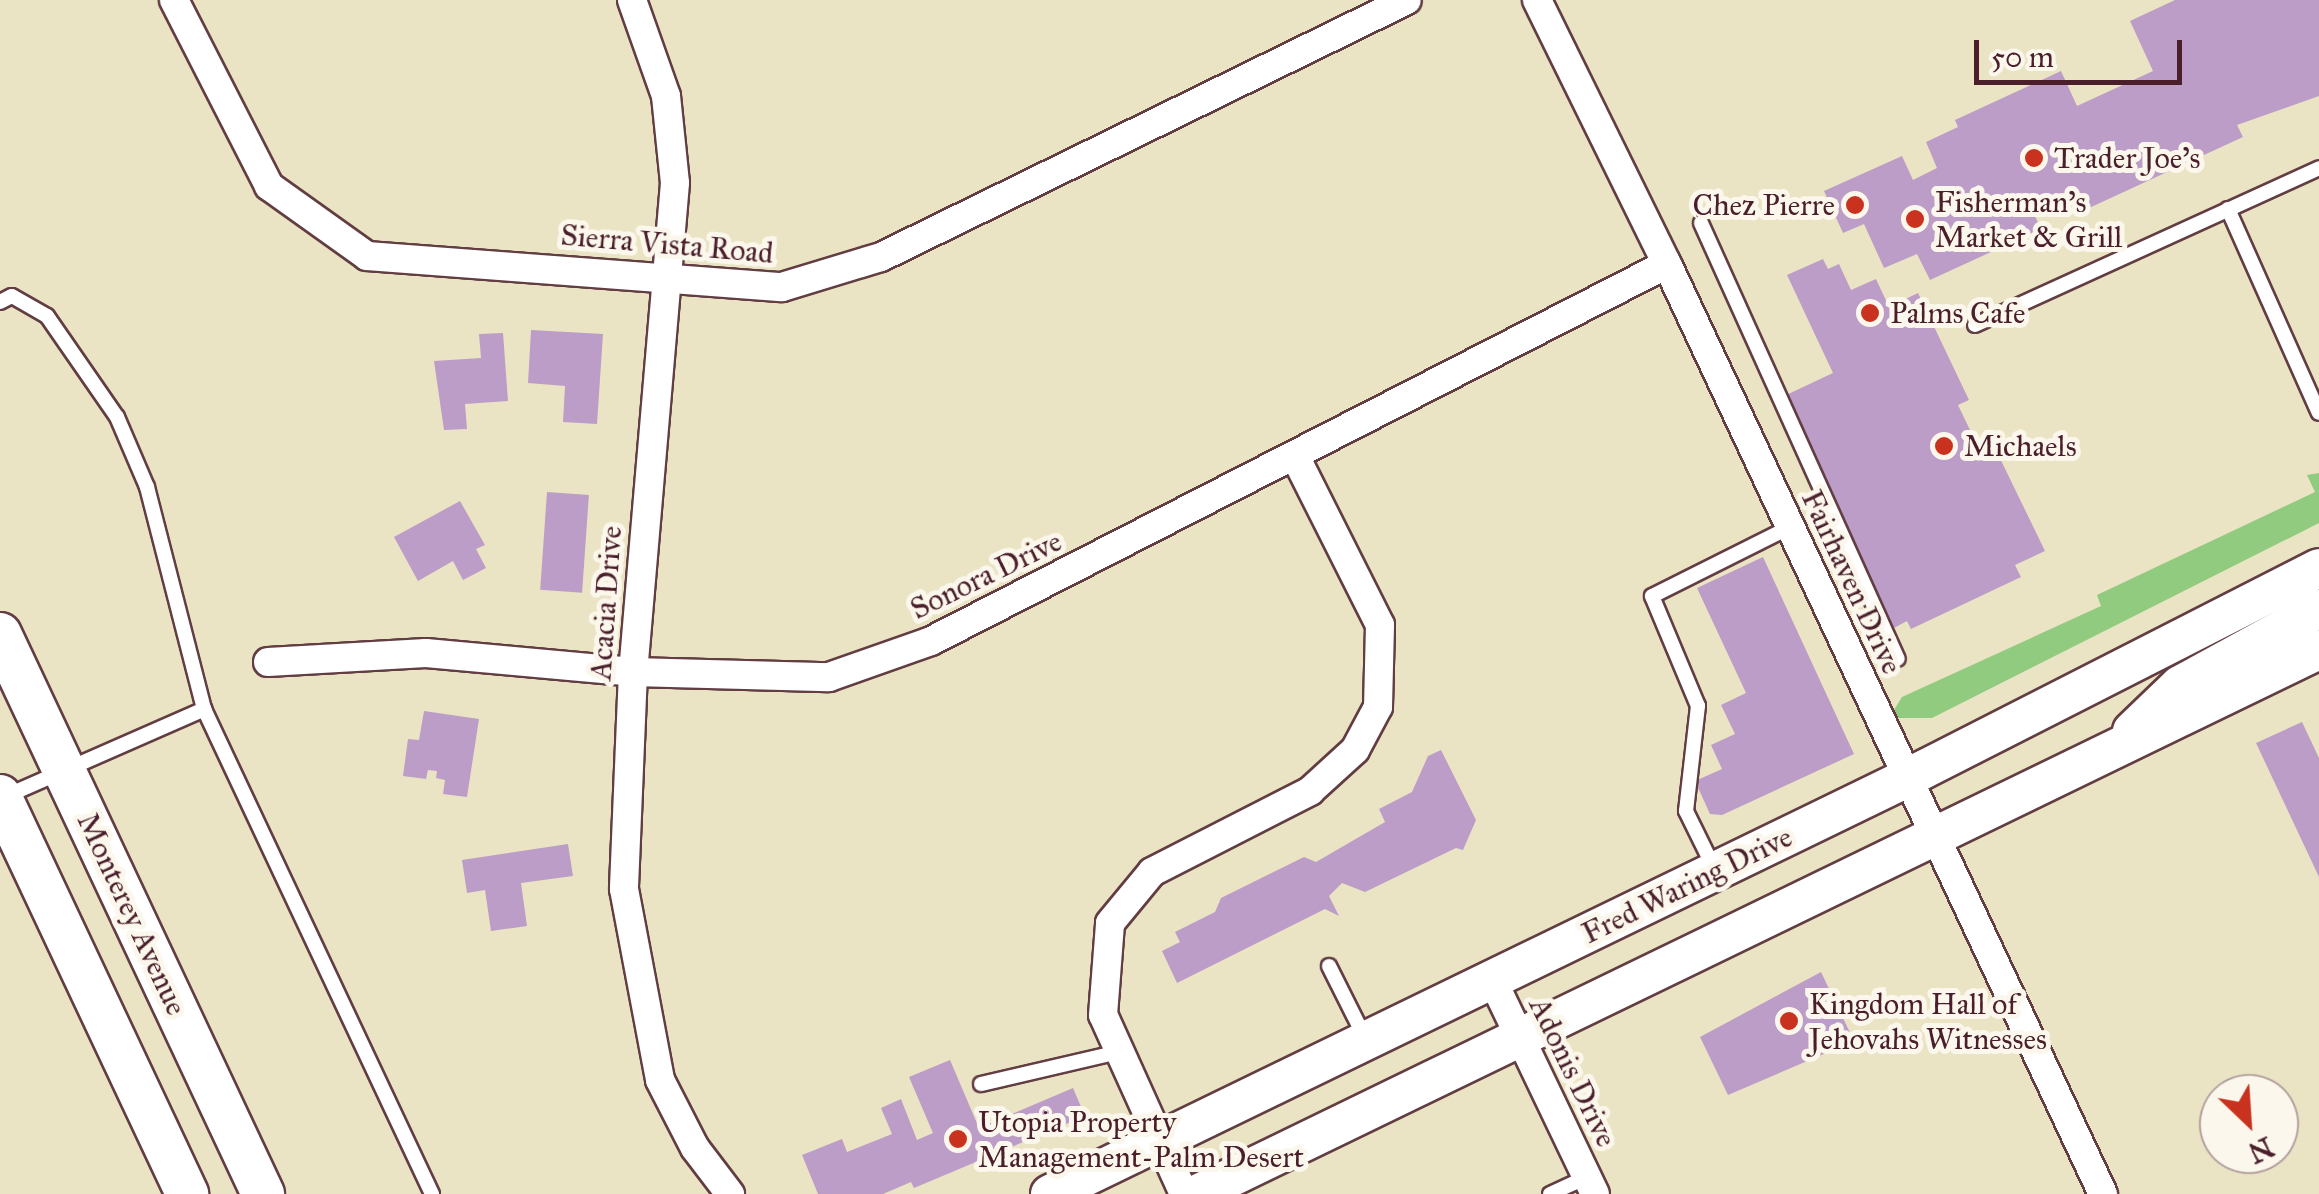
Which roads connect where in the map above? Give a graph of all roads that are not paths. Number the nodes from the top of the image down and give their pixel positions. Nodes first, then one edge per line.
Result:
1 (174, 0) edge
2 (632, 0) edge
3 (1407, 0) edge
4 (1536, 0) edge
5 (2319, 168) edge
6 (2228, 209) junction
7 (1701, 223) dead end
8 (1668, 264) junction
9 (665, 274) junction
10 (0, 302) edge
11 (1975, 325) dead end
12 (2319, 413) edge
13 (1295, 456) junction
14 (1790, 527) junction
15 (2319, 568) edge
16 (2319, 609) edge
17 (0, 634) edge
18 (2319, 650) edge
19 (1898, 660) dead end
20 (268, 662) dead end
21 (632, 672) junction
22 (204, 708) junction
23 (2109, 754) junction
24 (64, 770) junction
25 (1908, 778) junction
26 (0, 798) edge
27 (1937, 839) junction
28 (1716, 871) junction
29 (1329, 966) dead end
30 (1492, 979) junction
31 (1521, 1037) junction
32 (1367, 1041) junction
33 (1118, 1052) junction
34 (981, 1084) dead end
35 (1158, 1142) junction
36 (1591, 1185) edge
37 (187, 1194) edge
38 (264, 1194) edge
39 (432, 1194) edge
40 (730, 1194) edge
41 (1050, 1194) edge
42 (1184, 1194) edge
43 (1197, 1194) edge
44 (1550, 1194) edge
45 (2103, 1194) edge

1 - 9 street, Sierra Vista Road
2 - 9 street, Acacia Drive
3 - 9 street, Sierra Vista Road
4 - 8 street, Fairhaven Drive
5 - 6 lane
6 - 11 lane
6 - 12 lane
7 - 19 lane
8 - 13 street, Sonora Drive
8 - 14 street, Fairhaven Drive
9 - 21 street, Acacia Drive
10 - 22 lane
13 - 21 street, Sonora Drive
13 - 33 street
14 - 25 street, Fairhaven Drive
14 - 28 lane
15 - 25 main road, Fred Waring Drive
16 - 23 main road
17 - 24 main road, Monterey Avenue
18 - 23 main road
20 - 21 street, Sonora Drive
21 - 40 street, Acacia Drive
22 - 24 lane
22 - 39 lane
23 - 27 main road
24 - 26 lane
24 - 38 main road, Monterey Avenue
25 - 27 street, Fairhaven Drive
25 - 28 main road, Fred Waring Drive
26 - 37 main road
27 - 31 main road
27 - 45 street, Fairhaven Drive
28 - 30 main road, Fred Waring Drive
29 - 32 lane
30 - 31 street, Adonis Drive
30 - 32 main road, Fred Waring Drive
31 - 36 street, Adonis Drive
31 - 43 main road
32 - 35 main road, Fred Waring Drive
33 - 34 lane
33 - 35 street
35 - 41 main road, Fred Waring Drive
35 - 42 street
36 - 44 lane

